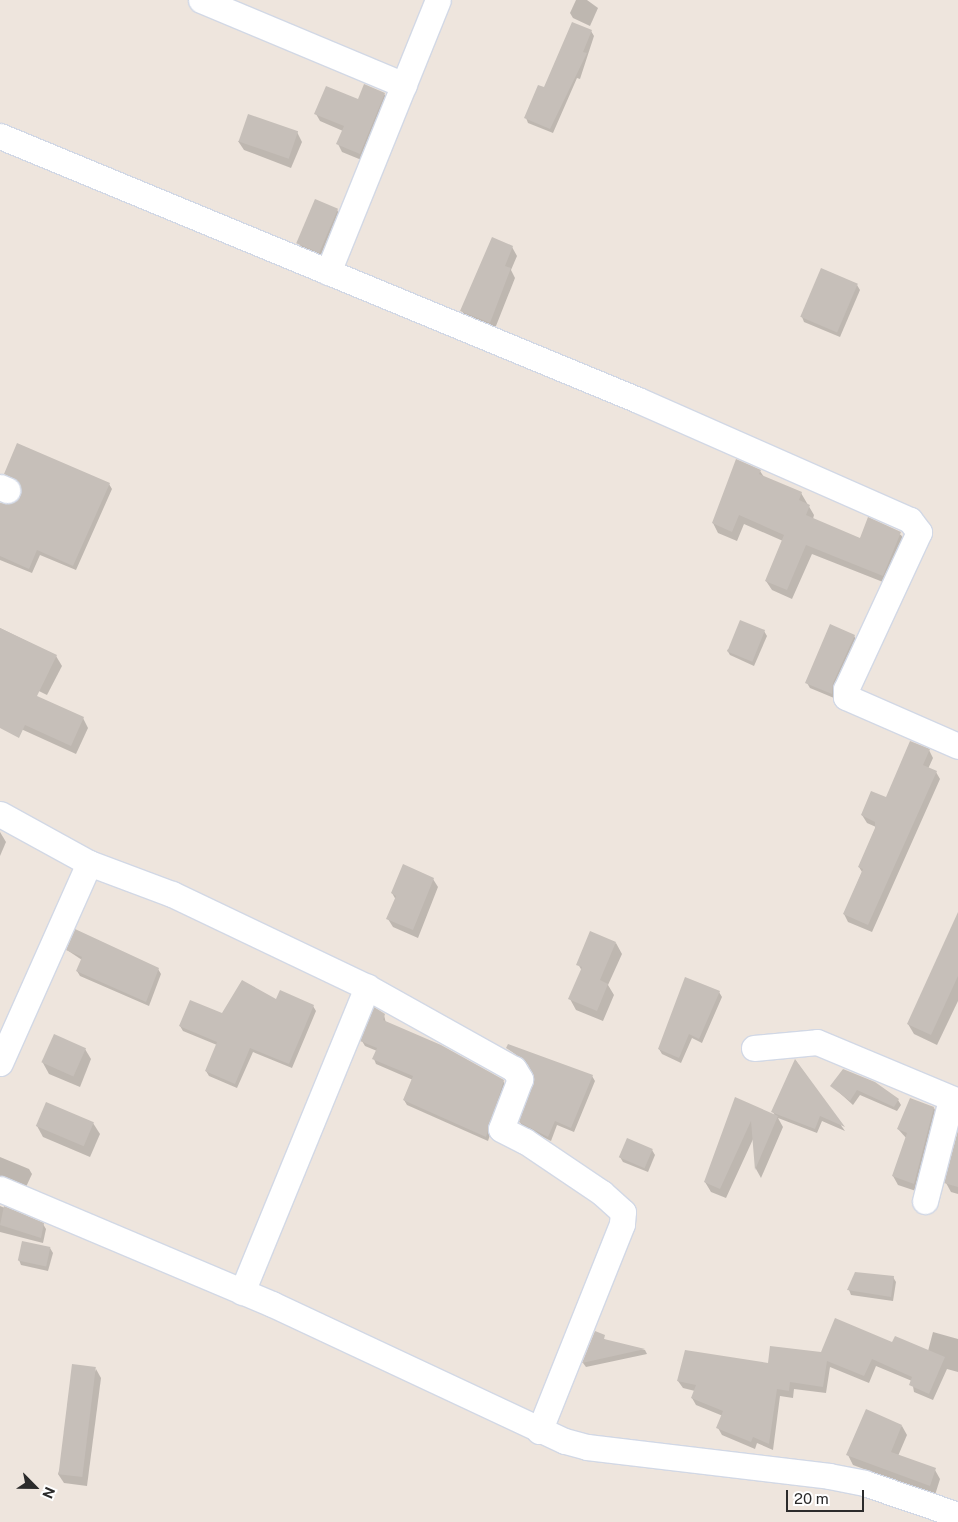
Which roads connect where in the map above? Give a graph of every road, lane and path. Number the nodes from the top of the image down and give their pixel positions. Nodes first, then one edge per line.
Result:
1 (201, 0) edge
2 (438, 0) edge
3 (404, 85) junction
4 (0, 136) edge
5 (328, 272) junction
6 (958, 746) edge
7 (0, 814) edge
8 (89, 862) junction
9 (367, 987) junction
10 (754, 1048) dead end
11 (0, 1063) edge
12 (954, 1100) edge
13 (0, 1189) edge
14 (925, 1201) dead end
15 (242, 1292) junction
16 (539, 1432) junction
17 (958, 1515) edge

1 - 3 street
2 - 3 street
3 - 5 street
4 - 5 street
5 - 6 street
7 - 8 street
8 - 9 street
8 - 11 street
9 - 15 street
9 - 16 street
10 - 12 street
12 - 14 street
13 - 15 street
15 - 16 street
16 - 17 street

